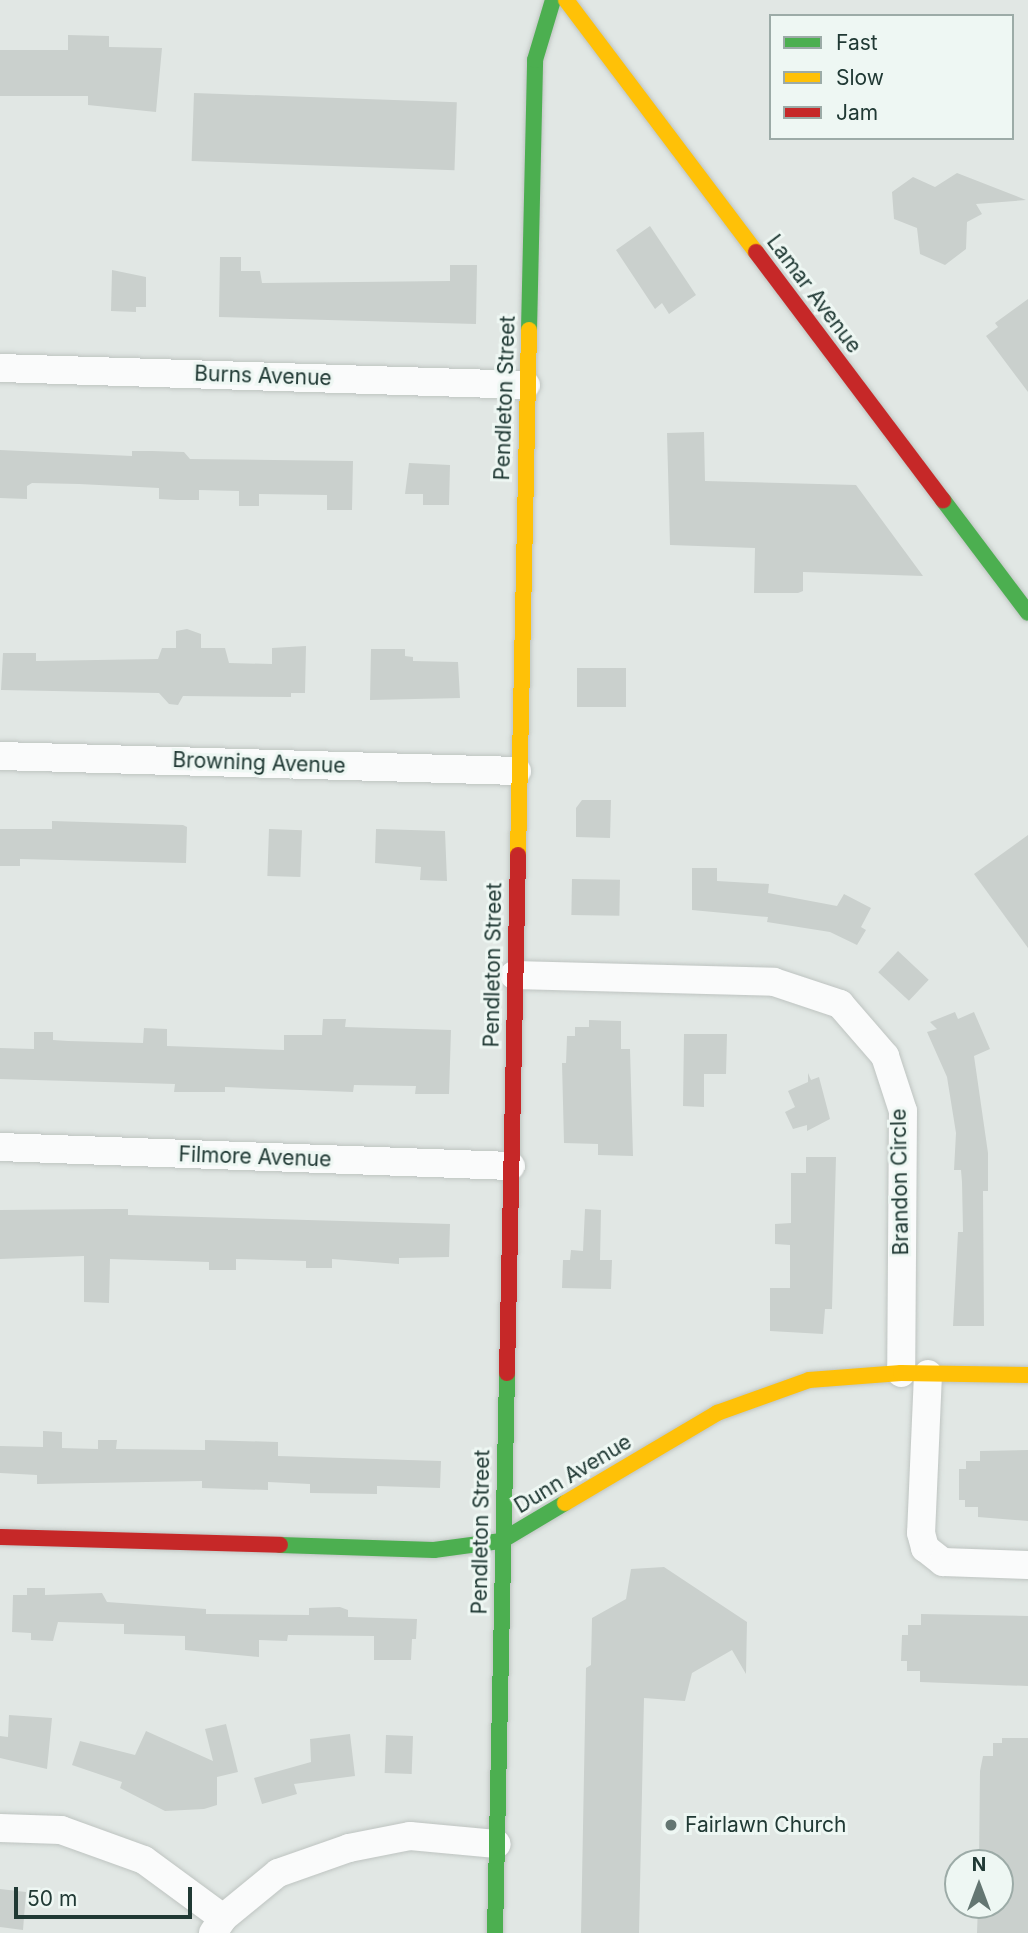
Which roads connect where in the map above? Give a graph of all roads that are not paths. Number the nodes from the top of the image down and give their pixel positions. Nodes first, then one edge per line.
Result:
1 (552, 0) edge
2 (566, 0) edge
3 (0, 368) edge
4 (526, 385) junction
5 (1028, 612) edge
6 (0, 756) edge
7 (517, 771) junction
8 (514, 975) junction
9 (0, 1147) edge
10 (511, 1166) junction
11 (914, 1374) junction
12 (1028, 1375) edge
13 (0, 1537) edge
14 (501, 1541) junction
15 (1028, 1564) edge
16 (0, 1828) edge
17 (497, 1844) junction
18 (218, 1926) edge
19 (495, 1933) edge

1 - 4 main road, Pendleton Street
2 - 5 main road, Lamar Avenue
3 - 4 street, Burns Avenue
4 - 7 main road, Pendleton Street
6 - 7 street, Browning Avenue
7 - 8 main road, Pendleton Street
8 - 10 main road, Pendleton Street
8 - 11 street, Brandon Circle
9 - 10 street, Filmore Avenue
10 - 14 main road, Pendleton Street
11 - 12 main road, Dunn Avenue
11 - 14 main road, Dunn Avenue
11 - 15 street, Brandon Circle
13 - 14 main road, Dunn Avenue
14 - 17 main road, Pendleton Street
16 - 18 street
17 - 18 street
17 - 19 main road, Pendleton Street

